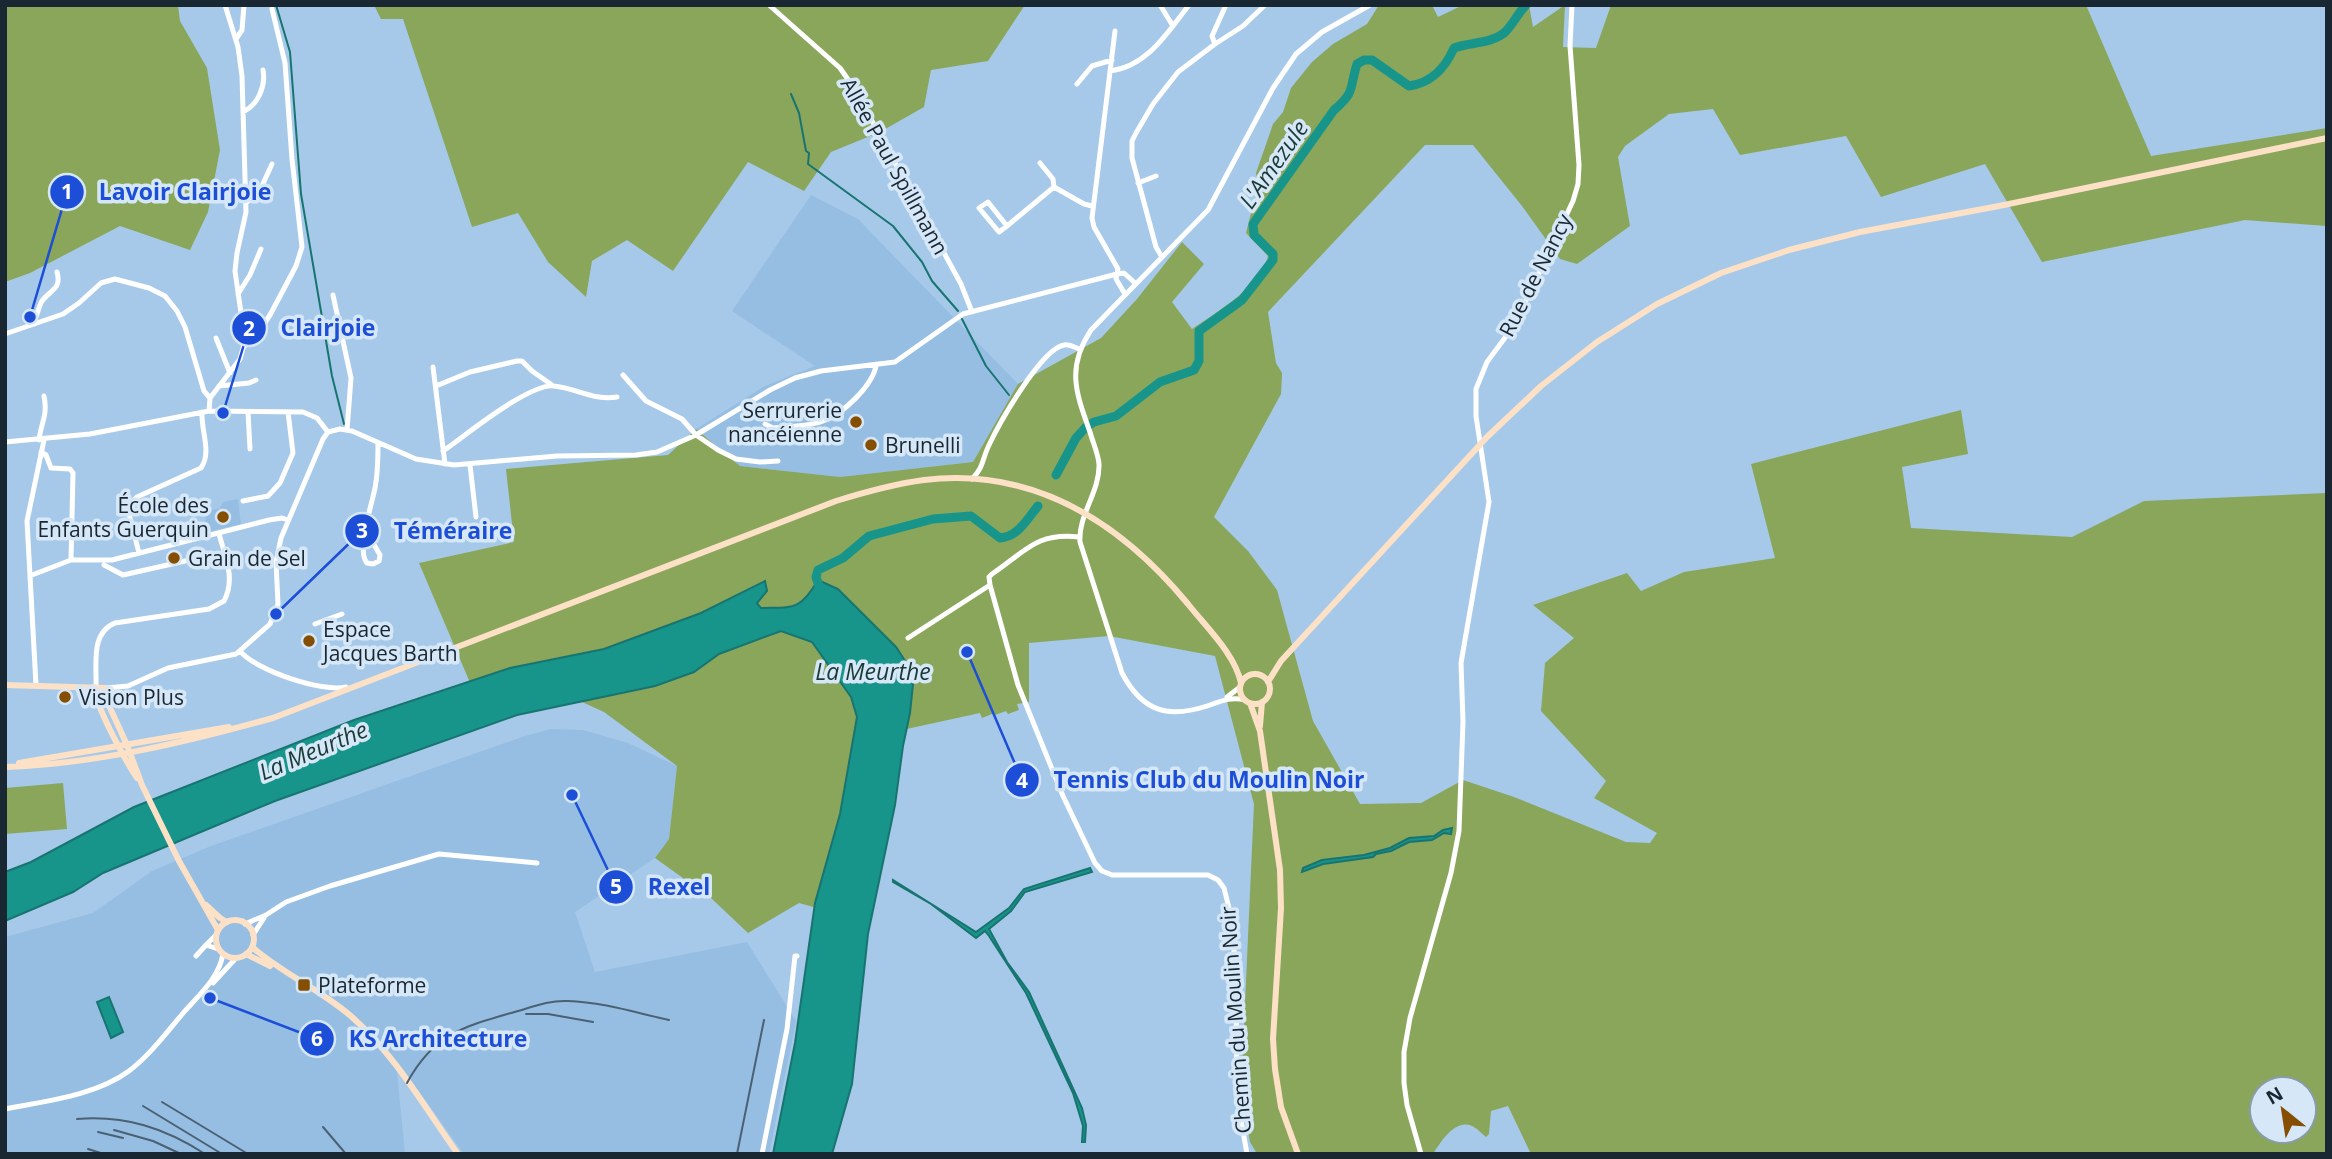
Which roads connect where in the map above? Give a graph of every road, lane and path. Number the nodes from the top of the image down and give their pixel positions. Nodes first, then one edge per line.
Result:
1 (225, 5) edge
2 (244, 5) edge
3 (769, 5) edge
4 (1160, 5) edge
5 (1189, 5) edge
6 (1226, 5) edge
7 (1265, 5) edge
8 (1370, 5) edge
9 (1572, 5) edge
10 (272, 9) dead end
11 (1173, 26) junction
12 (1115, 31) dead end
13 (236, 39) junction
14 (1215, 44) junction
15 (1111, 60) junction
16 (264, 70) dead end
17 (1110, 71) junction
18 (1077, 84) dead end
19 (243, 112) junction
20 (2327, 138) edge
21 (1040, 163) dead end
22 (272, 164) dead end
23 (1156, 176) dead end
24 (1138, 183) junction
25 (1055, 187) junction
26 (246, 204) junction
27 (1091, 206) junction
28 (1007, 226) junction
29 (261, 249) dead end
30 (1162, 257) junction
31 (57, 272) dead end
32 (1117, 274) junction
33 (1135, 283) junction
34 (238, 294) junction
35 (1125, 294) junction
36 (333, 295) dead end
37 (972, 312) junction
38 (33, 324) junction
39 (5, 334) edge
40 (216, 338) dead end
41 (244, 346) junction
42 (1079, 349) junction
43 (876, 366) junction
44 (433, 367) dead end
45 (230, 373) junction
46 (623, 375) dead end
47 (256, 380) dead end
48 (552, 385) junction
49 (219, 386) junction
50 (436, 386) junction
51 (44, 396) dead end
52 (617, 397) dead end
53 (210, 398) junction
54 (288, 411) junction
55 (205, 412) junction
56 (248, 412) junction
57 (765, 424) dead end
58 (347, 430) junction
59 (328, 432) junction
60 (696, 435) junction
61 (41, 440) junction
62 (5, 442) edge
63 (378, 443) junction
64 (250, 449) dead end
65 (443, 451) junction
66 (41, 452) junction
67 (778, 461) dead end
68 (444, 464) junction
69 (470, 465) junction
70 (972, 480) junction
71 (243, 501) dead end
72 (476, 517) dead end
73 (288, 520) junction
74 (366, 531) junction
75 (219, 534) junction
76 (1079, 537) junction
77 (139, 553) junction
78 (71, 560) junction
79 (185, 561) dead end
80 (104, 565) dead end
81 (32, 575) junction
82 (990, 585) junction
83 (342, 614) dead end
84 (315, 624) dead end
85 (908, 638) dead end
86 (240, 651) junction
87 (1231, 660) junction
88 (1281, 662) junction
89 (389, 674) junction
90 (1255, 674) junction
91 (1268, 682) junction
92 (5, 685) edge
93 (36, 685) junction
94 (1240, 685) junction
95 (95, 687) junction
96 (106, 688) junction
97 (1247, 701) junction
98 (1262, 702) junction
99 (1215, 703) junction
100 (1260, 731) junction
101 (129, 748) junction
102 (120, 750) junction
103 (5, 765) edge
104 (142, 785) junction
105 (537, 863) dead end
106 (200, 899) junction
107 (266, 915) junction
108 (228, 922) junction
109 (245, 923) junction
110 (217, 933) junction
111 (253, 935) junction
112 (206, 945) junction
113 (252, 947) junction
114 (220, 952) junction
115 (246, 954) junction
116 (196, 956) dead end
117 (797, 956) dead end
118 (236, 958) junction
119 (281, 971) junction
120 (202, 992) junction
121 (5, 1110) edge
122 (458, 1154) edge
123 (762, 1154) edge
124 (1247, 1154) edge
125 (1298, 1154) edge
126 (1421, 1154) edge

1 - 13 street
2 - 13 street
3 - 37 street, Allée Paul Spillmann
4 - 11 street
5 - 11 street
6 - 14 street
7 - 14 street
8 - 30 street
9 - 126 street, Rue de Nancy
10 - 41 street
11 - 17 street
12 - 15 street
13 - 19 street
14 - 24 street
15 - 17 street
15 - 18 street
16 - 19 street
17 - 27 street
19 - 26 street
20 - 88 main road
21 - 25 street
22 - 26 street
23 - 24 street
24 - 30 street
25 - 27 street
25 - 28 street
26 - 34 street
27 - 32 street
28 - 28 street
29 - 34 street
30 - 33 street
31 - 38 street
32 - 33 street
32 - 35 street
32 - 37 street
33 - 35 street
34 - 41 street
35 - 42 street
36 - 58 street
37 - 43 street
38 - 39 street
38 - 53 street
40 - 45 street
41 - 45 street
42 - 70 street
42 - 76 street
43 - 57 street
43 - 60 street
44 - 50 street
45 - 49 street
46 - 60 street
47 - 49 street
48 - 50 street
48 - 52 street
48 - 65 street
49 - 53 street
50 - 65 street
51 - 61 street
53 - 55 street
54 - 56 street
54 - 59 street
54 - 71 street
55 - 56 street
55 - 61 street
55 - 77 street
56 - 64 street
58 - 59 street
58 - 63 street
59 - 73 street
60 - 67 street
60 - 69 street
61 - 62 street
61 - 66 street
63 - 68 street
63 - 74 street
65 - 68 street
66 - 78 street
66 - 81 street
68 - 69 street
69 - 72 street
70 - 87 main road
70 - 89 main road
73 - 75 street
73 - 86 street
74 - 74 street
75 - 77 street
75 - 95 street
76 - 82 street
76 - 99 street
77 - 78 street
78 - 81 street
79 - 80 street
81 - 93 street
82 - 85 street
82 - 124 street, Chemin du Moulin Noir
83 - 84 street
86 - 89 street
86 - 96 street
87 - 90 main road
87 - 94 main road
88 - 90 main road
88 - 91 main road
89 - 101 main road
90 - 91 main road
90 - 94 main road
91 - 98 main road
92 - 93 main road
93 - 95 main road
94 - 97 main road
94 - 99 street
95 - 96 main road
95 - 102 main road
96 - 101 main road
97 - 98 main road
97 - 99 street
97 - 100 main road
98 - 100 main road
100 - 125 main road
101 - 102 main road
101 - 104 main road
102 - 103 main road
102 - 104 main road
104 - 106 main road
105 - 107 street
106 - 108 main road
106 - 110 main road
107 - 109 street
107 - 111 street
108 - 109 main road
108 - 110 main road
109 - 111 main road
110 - 112 street
110 - 114 main road
111 - 113 main road
112 - 114 street
112 - 116 street
113 - 115 main road
113 - 119 main road
114 - 118 main road
114 - 120 street
115 - 118 main road
115 - 119 main road
117 - 123 street
118 - 120 street
119 - 122 main road
120 - 121 street

